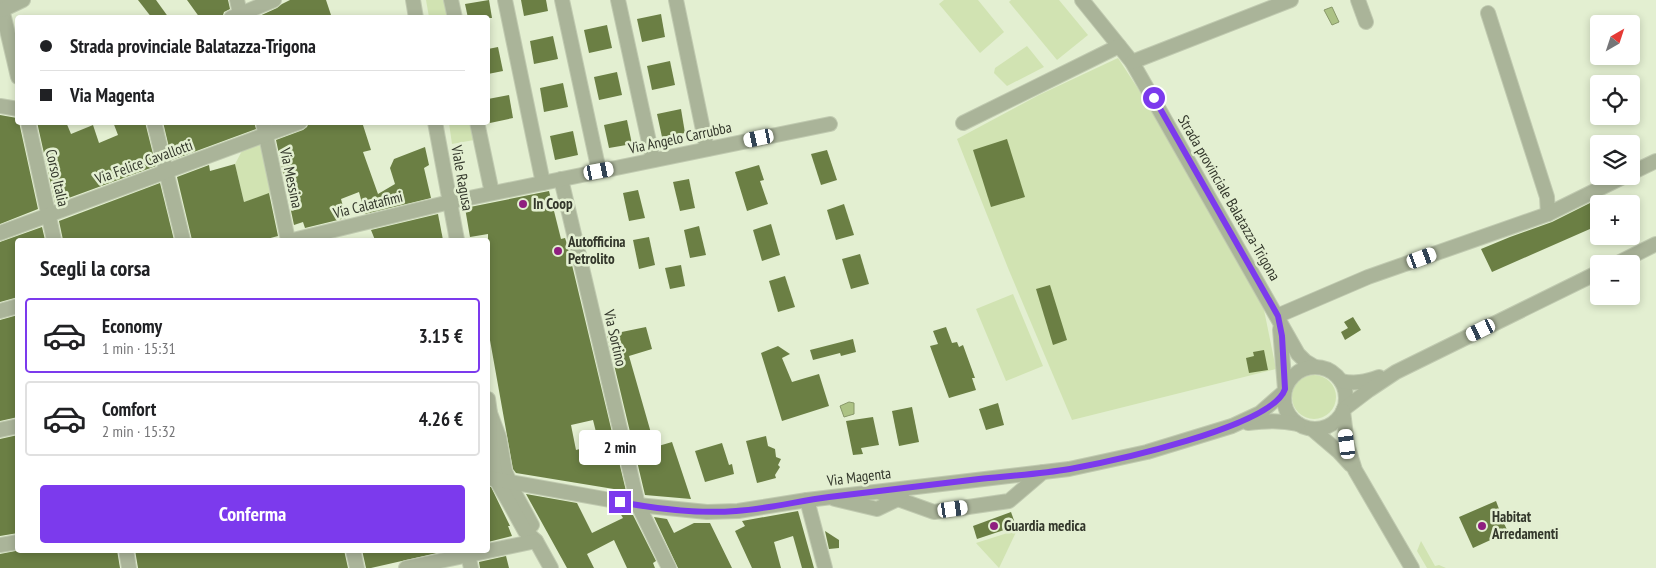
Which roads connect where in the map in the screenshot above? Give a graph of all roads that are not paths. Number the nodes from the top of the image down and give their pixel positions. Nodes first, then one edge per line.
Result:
1 (23, 0) edge
2 (274, 0) edge
3 (413, 0) edge
4 (451, 0) edge
5 (505, 0) edge
6 (562, 0) edge
7 (618, 0) edge
8 (676, 0) edge
9 (1082, 0) edge
10 (1291, 0) edge
11 (1358, 0) edge
12 (1, 5) edge
13 (238, 12) edge
14 (1488, 13) dead end
15 (416, 15) edge
16 (454, 15) edge
17 (1366, 22) dead end
18 (1119, 46) junction
19 (1132, 62) junction
20 (15, 64) edge
21 (0, 106) edge
22 (15, 108) edge
23 (963, 123) dead end
24 (830, 124) dead end
25 (29, 125) edge
26 (155, 125) edge
27 (285, 125) edge
28 (436, 125) edge
29 (478, 125) edge
30 (264, 129) edge
31 (707, 149) junction
32 (653, 160) junction
33 (1656, 161) edge
34 (1640, 169) edge
35 (166, 171) junction
36 (599, 171) junction
37 (561, 179) junction
38 (543, 183) junction
39 (1607, 185) edge
40 (492, 193) junction
41 (450, 202) junction
42 (1548, 214) junction
43 (48, 215) junction
44 (0, 233) edge
45 (54, 238) edge
46 (183, 238) edge
47 (288, 238) edge
48 (301, 238) edge
49 (457, 238) edge
50 (1656, 244) edge
51 (1634, 255) edge
52 (1590, 276) edge
53 (15, 307) edge
54 (0, 311) edge
55 (1278, 316) junction
56 (1315, 367) junction
57 (1396, 372) junction
58 (1341, 381) junction
59 (1284, 390) junction
60 (490, 409) edge
61 (1344, 410) junction
62 (1298, 424) junction
63 (1232, 426) junction
64 (15, 427) edge
65 (1312, 429) junction
66 (0, 430) edge
67 (1355, 470) junction
68 (1043, 472) junction
69 (498, 480) edge
70 (924, 486) junction
71 (876, 492) junction
72 (830, 497) junction
73 (898, 499) junction
74 (807, 500) junction
75 (638, 505) junction
76 (536, 541) junction
77 (15, 542) edge
78 (0, 545) edge
79 (126, 553) edge
80 (354, 553) edge
81 (469, 561) edge
82 (129, 568) edge
83 (357, 568) edge
84 (406, 568) edge
85 (551, 568) edge
86 (669, 568) edge
87 (825, 568) edge
88 (1412, 568) edge

1 - 12 street
2 - 13 street
3 - 15 street
4 - 16 street
5 - 38 street
6 - 36 street
7 - 32 street
8 - 31 street
9 - 18 street, Strada provinciale Balatazza-Trigona
10 - 19 street
11 - 17 street
12 - 20 street
14 - 42 street
18 - 19 street, Strada provinciale Balatazza-Trigona
18 - 23 street
19 - 55 street, Strada provinciale Balatazza-Trigona
21 - 22 street
24 - 31 street, Via Angelo Carrubba
25 - 43 street, Corso Italia
26 - 35 street
27 - 30 street, Via Felice Cavallotti
28 - 41 street, Viale Ragusa
29 - 40 street
30 - 35 street, Via Felice Cavallotti
30 - 47 street, Via Messina
31 - 32 street, Via Angelo Carrubba
32 - 36 street, Via Angelo Carrubba
33 - 34 street
35 - 43 street, Via Felice Cavallotti
35 - 46 street
36 - 37 street, Via Angelo Carrubba
37 - 38 street, Via Angelo Carrubba
37 - 75 street, Via Sortino
38 - 40 street, Via Angelo Carrubba
39 - 42 street
40 - 41 street, Via Angelo Carrubba
41 - 48 street, Via Calatafimi
41 - 49 street, Viale Ragusa
42 - 55 street
43 - 44 street, Via Felice Cavallotti
43 - 45 street, Corso Italia
50 - 51 street
52 - 57 street
53 - 54 street
55 - 56 street, Strada provinciale Balatazza-Trigona
55 - 59 street
56 - 58 street
56 - 59 street
57 - 58 street
57 - 61 street
58 - 61 street
59 - 62 street
59 - 63 street
60 - 69 street
61 - 65 street
61 - 67 street
62 - 63 street
62 - 65 street
63 - 68 street, Via Magenta
64 - 66 street
65 - 67 street
67 - 88 street
68 - 70 street, Via Magenta
68 - 73 street
69 - 75 street, Via Magenta
69 - 76 street
70 - 71 street, Via Magenta
70 - 73 street
71 - 72 street, Via Magenta
71 - 73 street
72 - 73 street
72 - 74 street, Via Magenta
74 - 75 street, Via Magenta
74 - 87 street
75 - 86 street, Via Sortino
76 - 81 street
76 - 85 street
77 - 78 street
79 - 82 street
80 - 83 street
81 - 84 street

